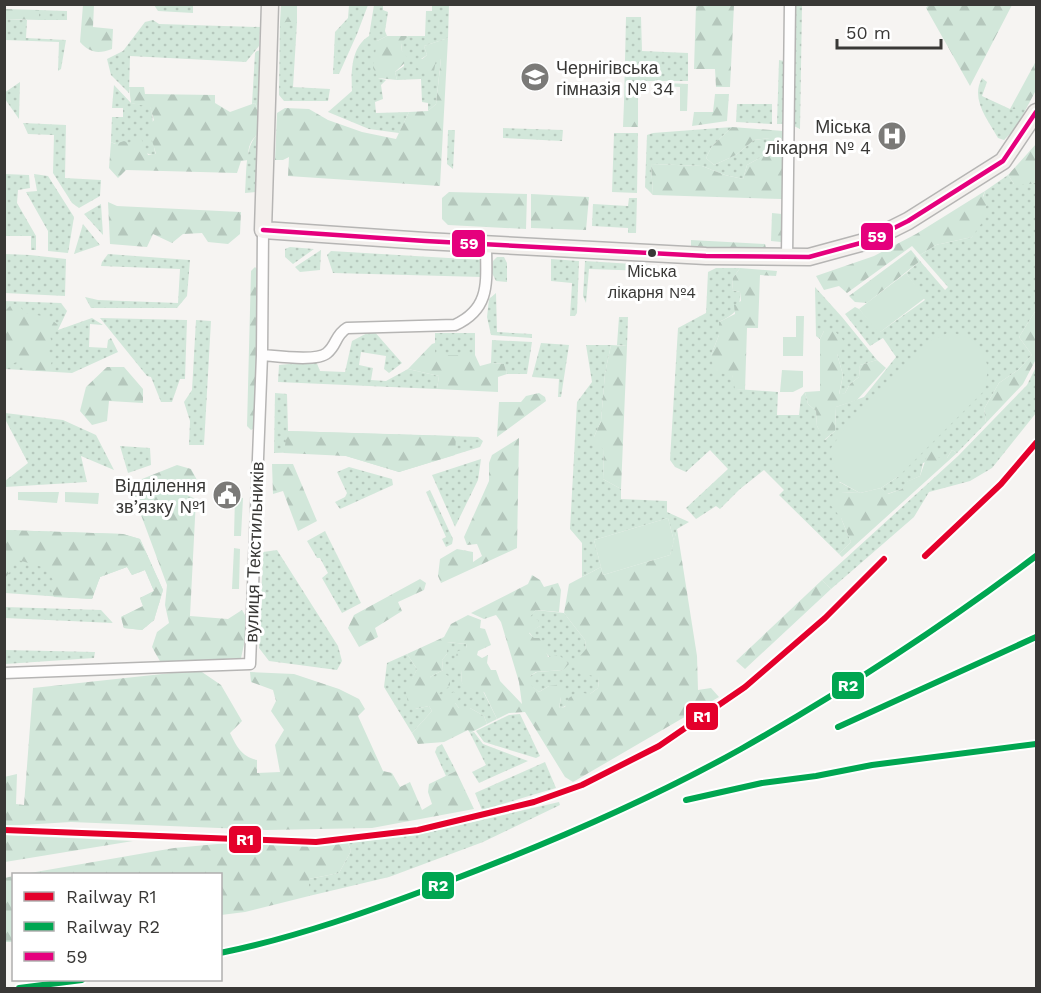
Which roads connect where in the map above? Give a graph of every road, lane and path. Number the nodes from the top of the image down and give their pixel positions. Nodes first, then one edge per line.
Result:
1 (270, 4) edge
2 (790, 4) edge
3 (1036, 112) edge
4 (263, 230) junction
5 (486, 244) junction
6 (788, 258) junction
7 (262, 355) junction
8 (4, 673) edge

1 - 4 street, вулиця Текстильників
2 - 6 street
3 - 6 street
4 - 5 street
4 - 7 street, вулиця Текстильників
5 - 6 street
5 - 7 street
7 - 8 street, вулиця Текстильників

